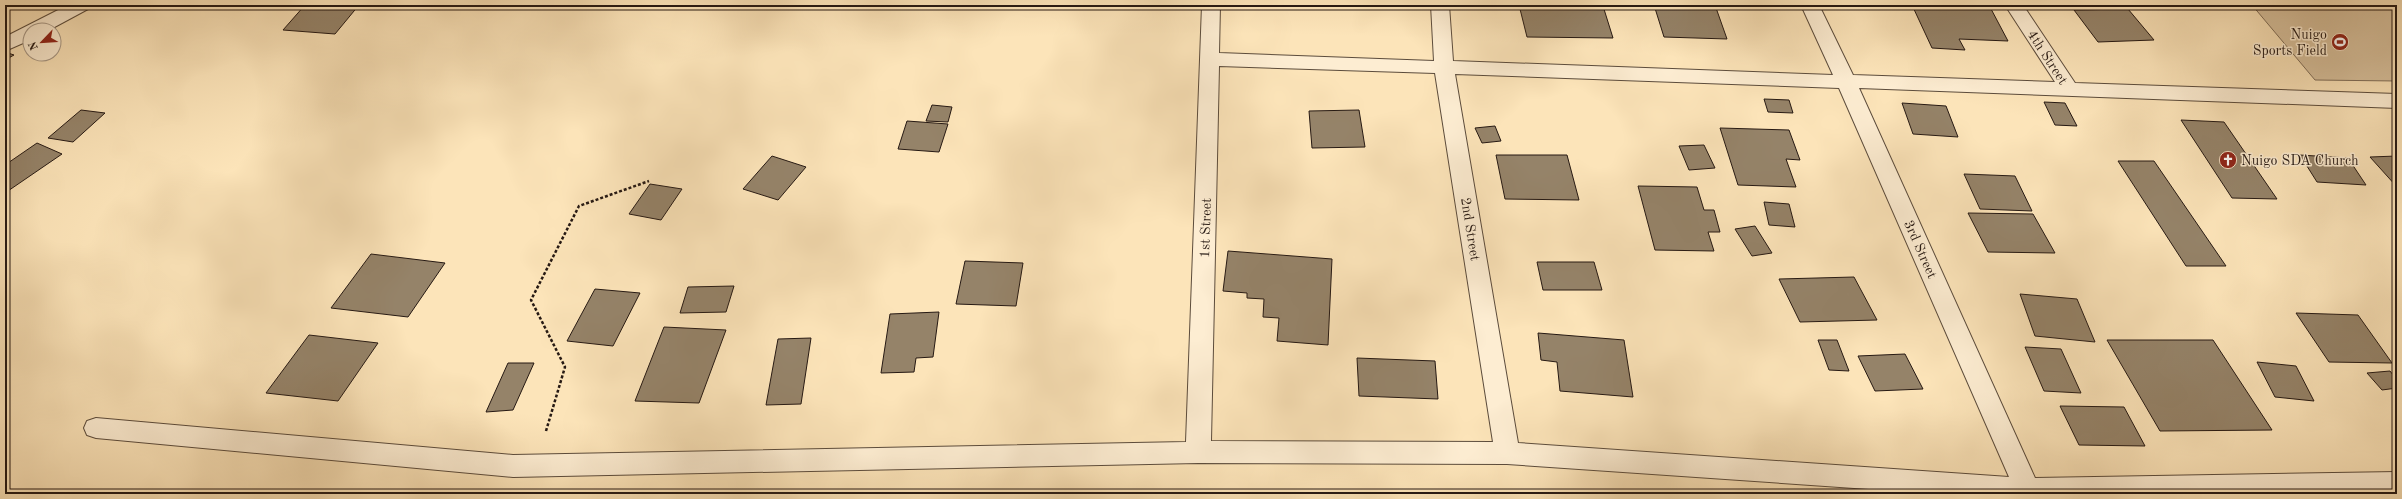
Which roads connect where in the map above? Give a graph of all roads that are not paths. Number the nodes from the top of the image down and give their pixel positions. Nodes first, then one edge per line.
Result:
1 (82, 5) edge
2 (1212, 5) edge
3 (1440, 5) edge
4 (1810, 5) edge
5 (2014, 5) edge
6 (49, 22) edge
7 (22, 36) edge
8 (5, 45) edge
9 (1210, 58) junction
10 (1444, 67) junction
11 (1846, 81) junction
12 (2069, 89) junction
13 (2397, 101) edge
14 (96, 428) dead end
15 (1198, 452) junction
16 (1507, 453) junction
17 (2397, 483) edge
18 (2028, 492) edge

1 - 6 street
2 - 9 street, 1st Street
3 - 10 street, 2nd Street
4 - 11 street, 3rd Street
5 - 12 street, 4th Street
7 - 8 street
9 - 10 street
9 - 15 street, 1st Street
10 - 11 street
10 - 16 street, 2nd Street
11 - 12 street
11 - 18 street, 3rd Street
12 - 13 street
14 - 15 street
15 - 16 street
16 - 18 street
17 - 18 street

